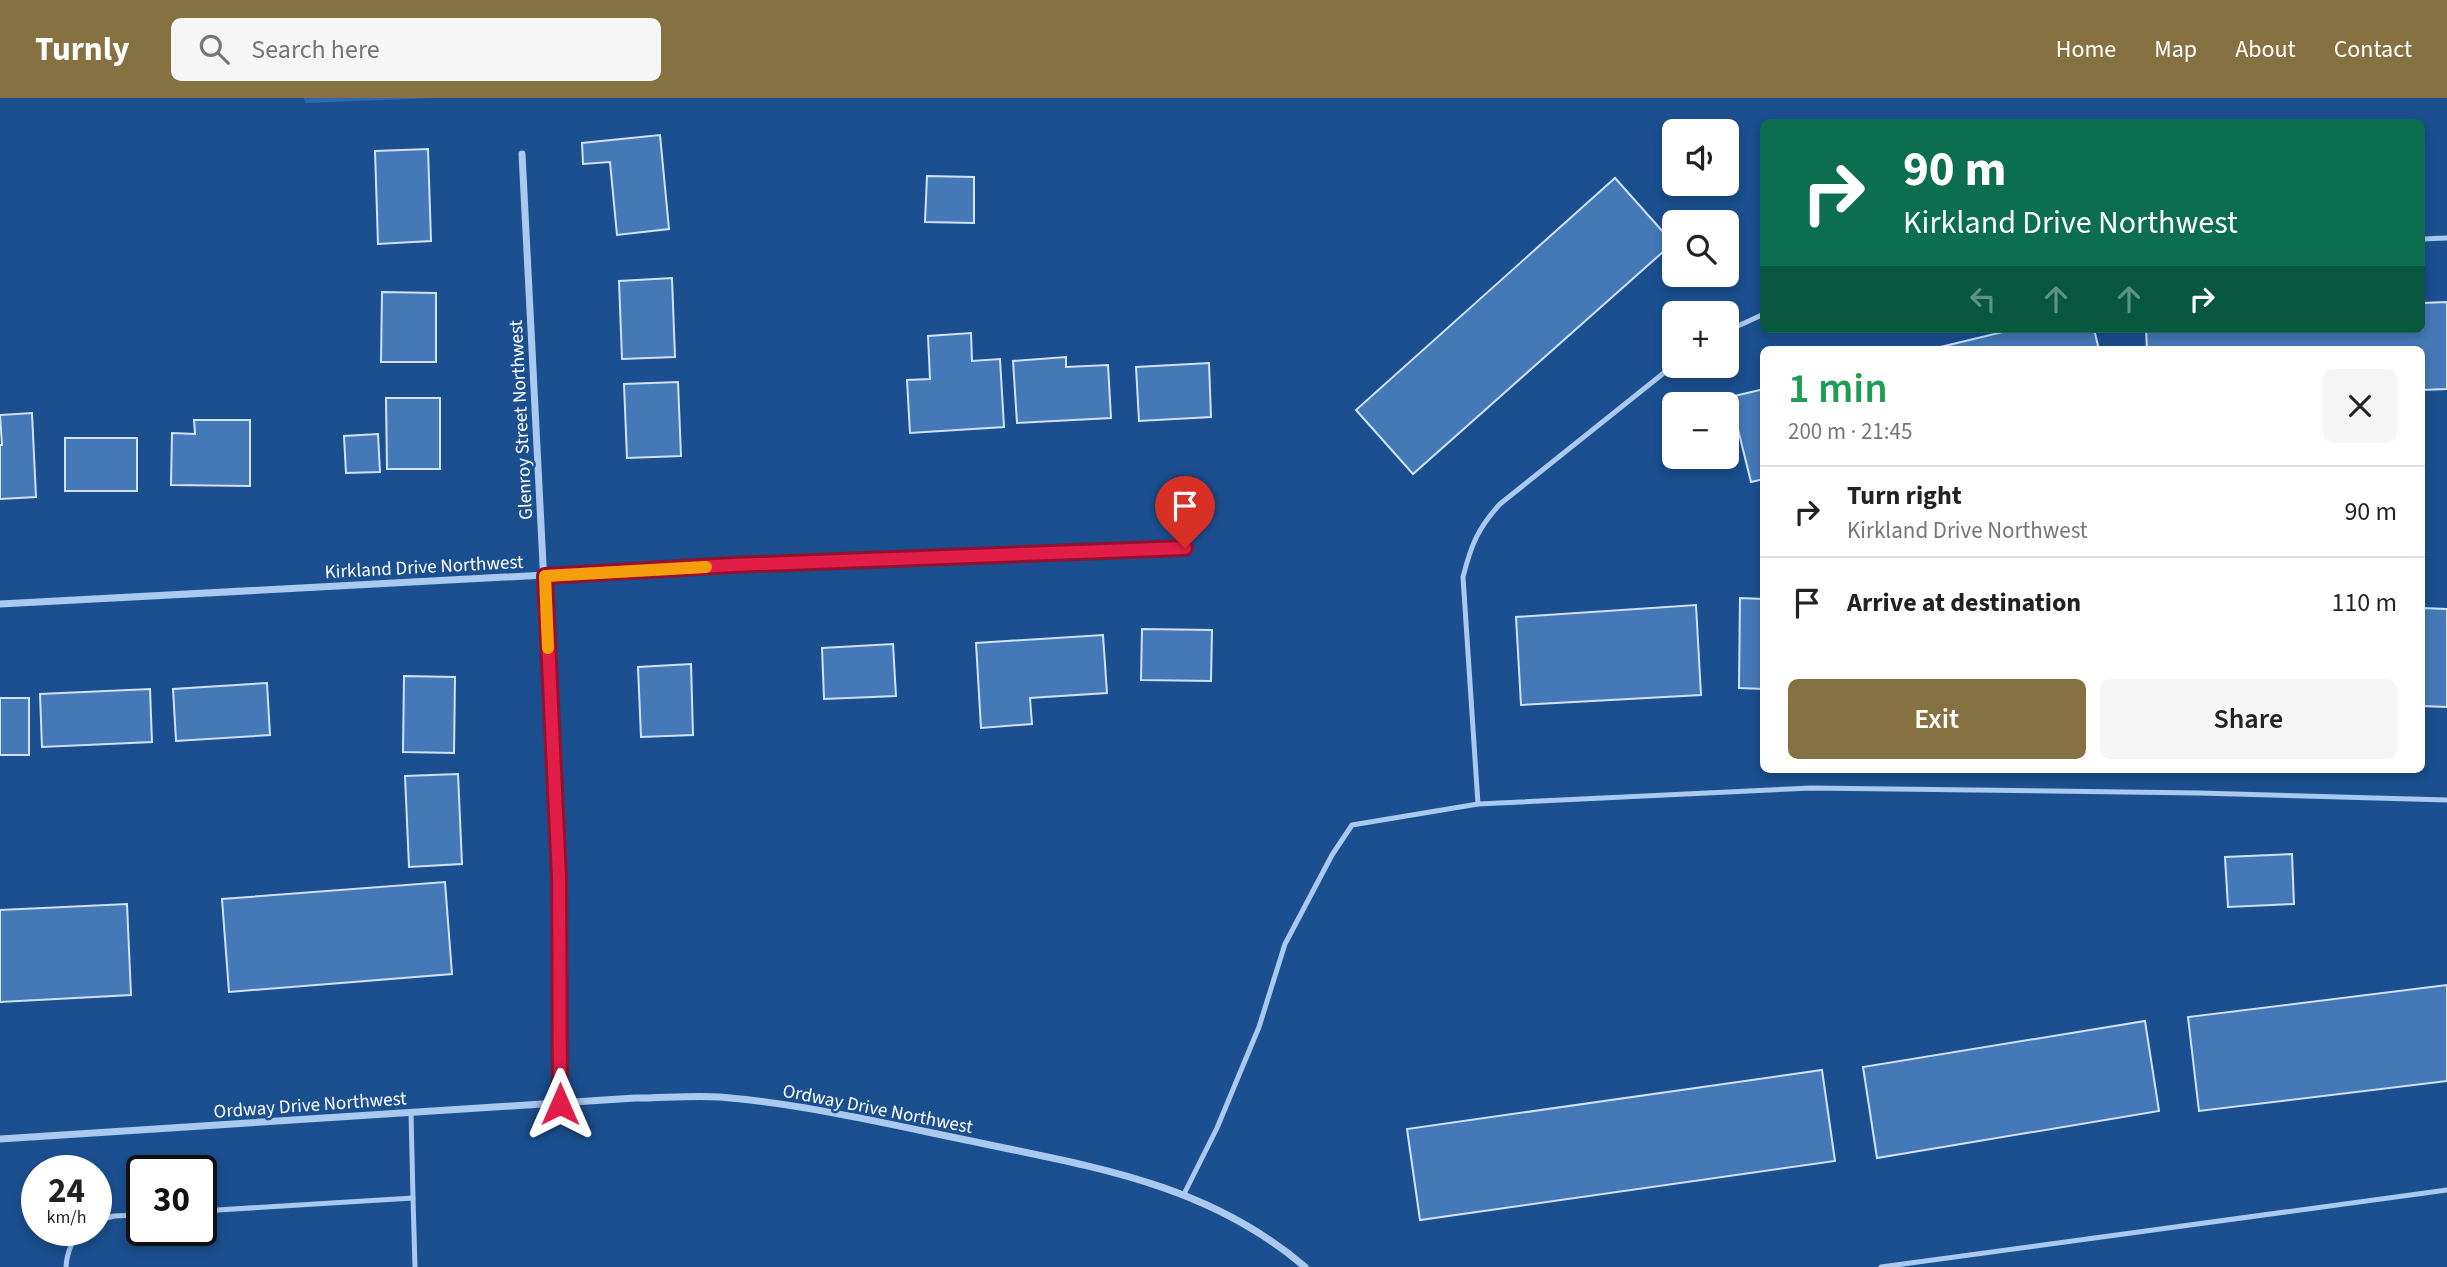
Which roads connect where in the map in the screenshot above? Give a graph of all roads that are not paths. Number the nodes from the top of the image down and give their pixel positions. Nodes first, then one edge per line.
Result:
1 (522, 155) dead end
2 (2447, 238) edge
3 (2425, 239) edge
4 (1760, 316) edge
5 (1739, 325) edge
6 (1662, 373) edge
7 (1185, 548) dead end
8 (545, 576) junction
9 (0, 604) edge
10 (2447, 800) edge
11 (1478, 804) junction
12 (560, 1104) junction
13 (411, 1113) junction
14 (0, 1139) edge
15 (2447, 1190) edge
16 (1184, 1194) junction
17 (413, 1198) junction
18 (217, 1210) edge
19 (72, 1246) edge
20 (66, 1267) edge
21 (415, 1267) edge
22 (1305, 1267) edge
23 (1881, 1267) edge

1 - 8 street, Glenroy Street Northwest
2 - 3 lane
4 - 5 lane
6 - 11 lane
7 - 8 street, Kirkland Drive Northwest
8 - 9 street, Kirkland Drive Northwest
8 - 12 street, Glenroy Street Northwest
10 - 11 lane
11 - 16 lane
12 - 13 street, Ordway Drive Northwest
12 - 16 street, Ordway Drive Northwest
13 - 14 street, Ordway Drive Northwest
13 - 17 lane
15 - 23 lane
16 - 22 street, Ordway Drive Northwest
17 - 18 lane
17 - 21 lane
19 - 20 lane

